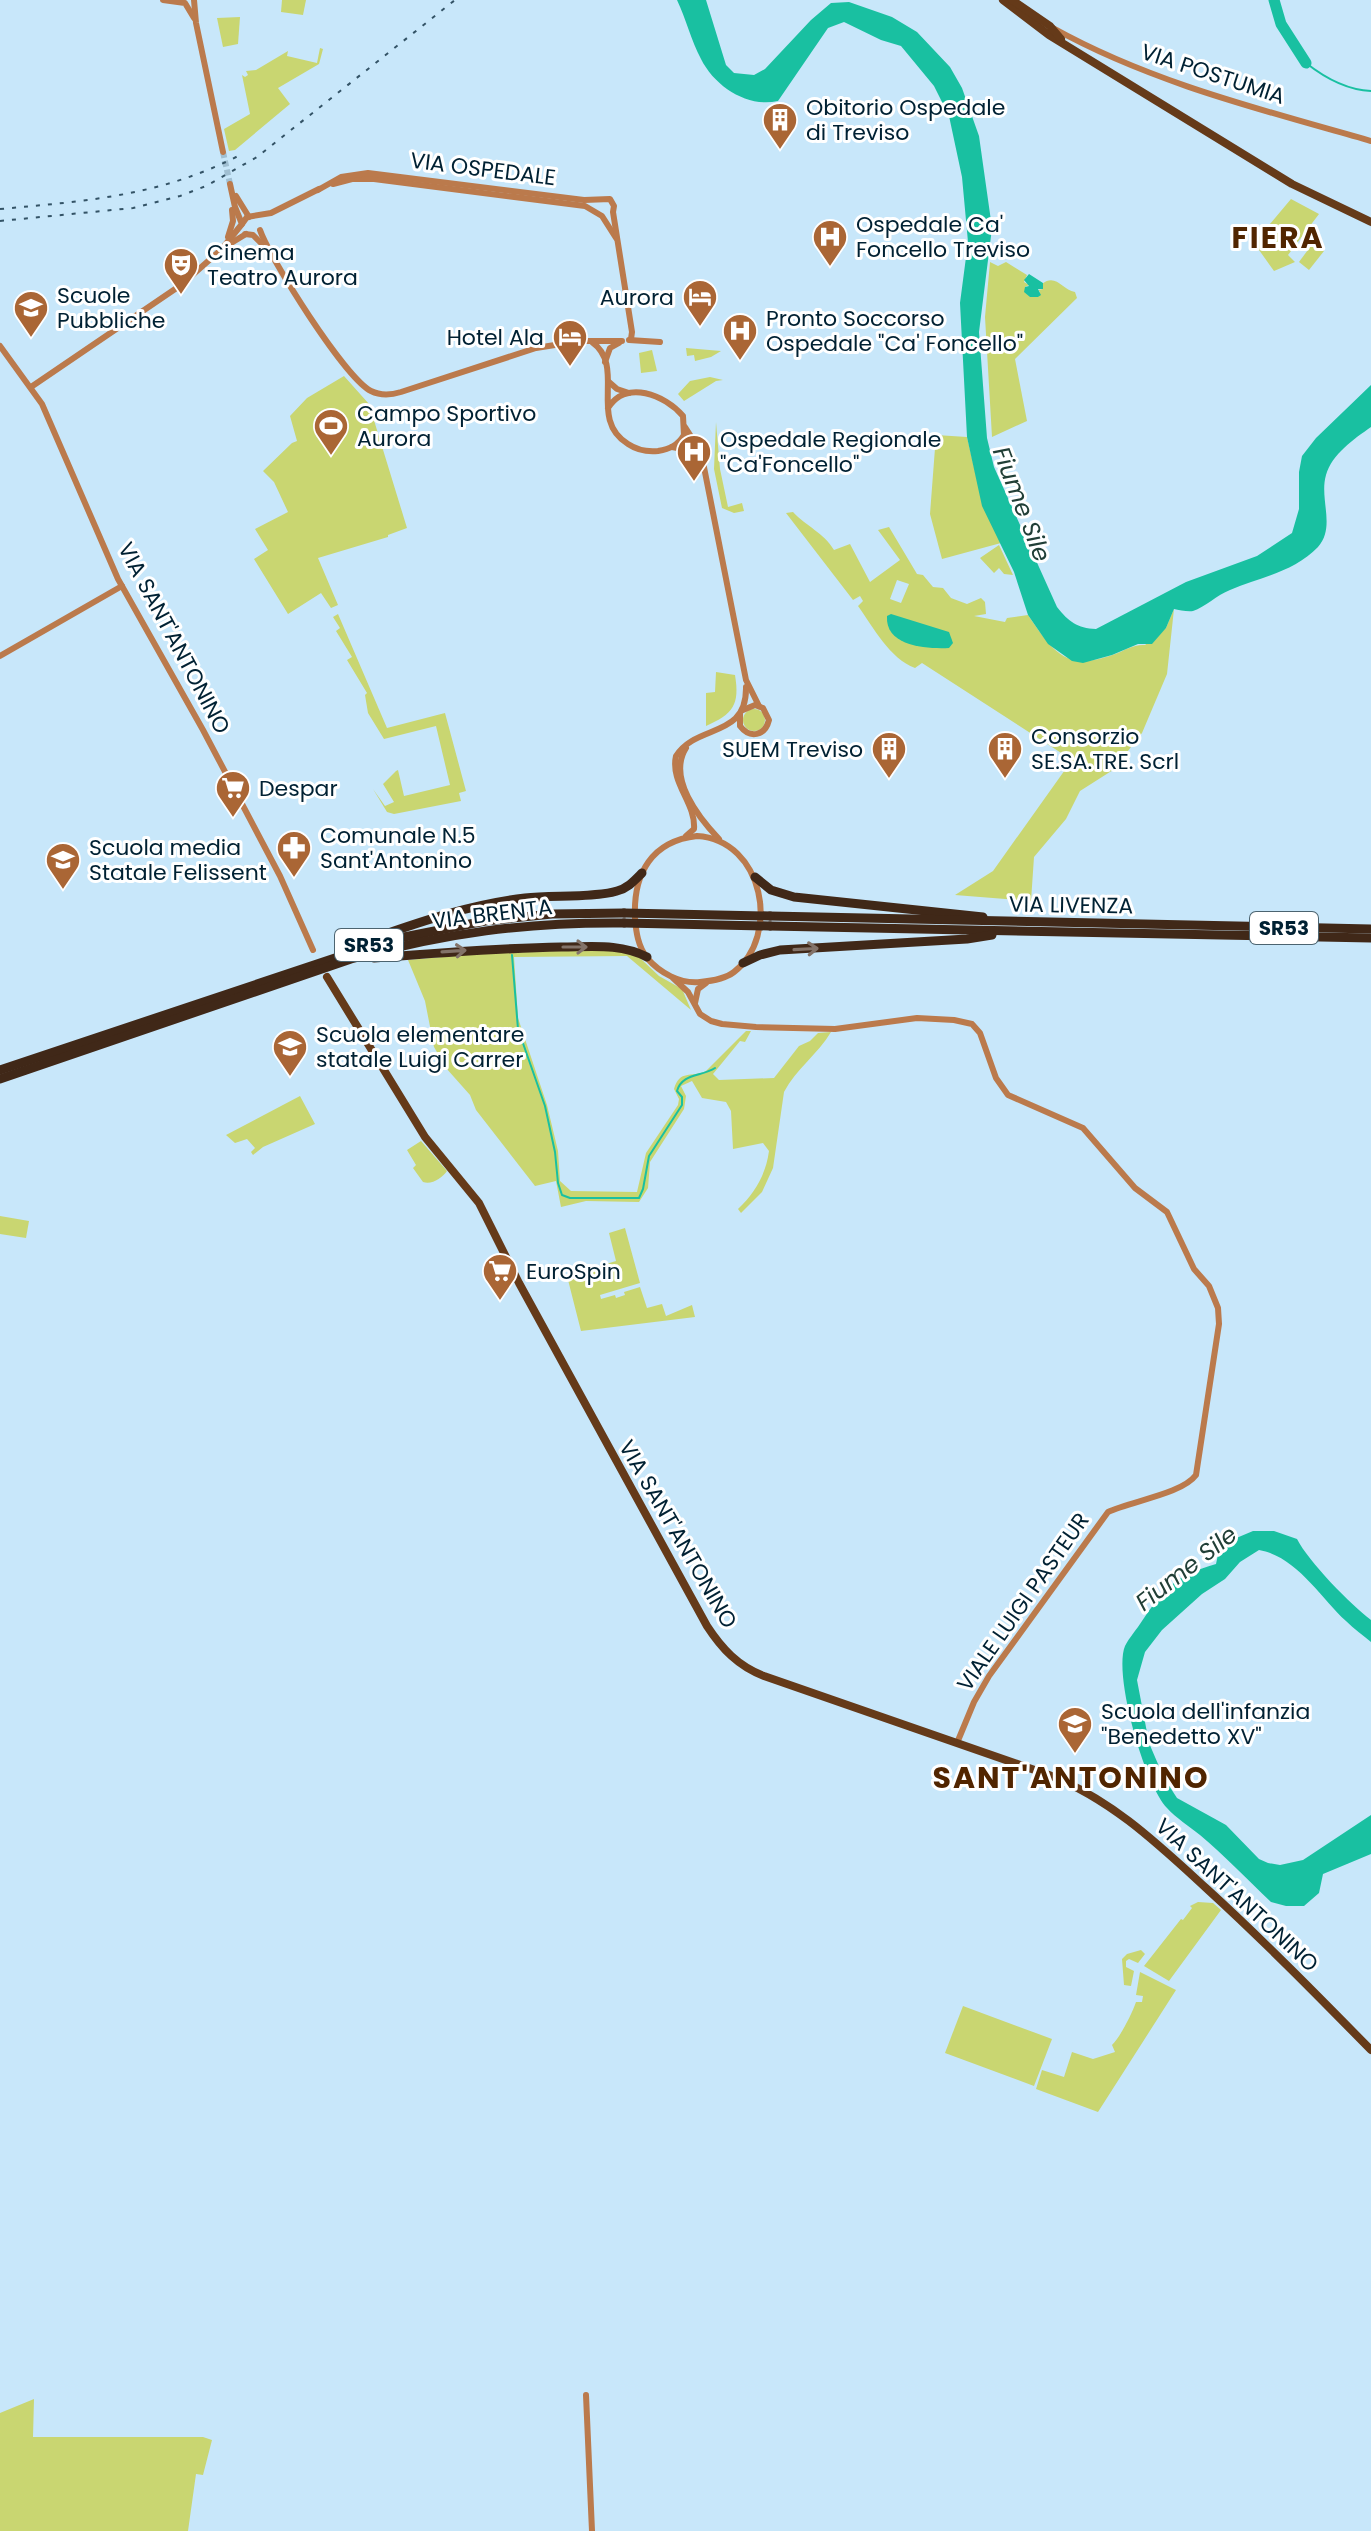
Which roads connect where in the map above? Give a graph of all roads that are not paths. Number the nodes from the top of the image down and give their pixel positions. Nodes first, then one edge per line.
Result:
1 (163, 0) edge
2 (194, 0) edge
3 (1003, 0) edge
4 (1012, 0) edge
5 (196, 23) junction
6 (1050, 26) junction
7 (1066, 45) junction
8 (1371, 141) edge
9 (223, 152) tunnel mouth
10 (364, 176) junction
11 (230, 184) junction
12 (599, 200) junction
13 (613, 212) junction
14 (271, 213) junction
15 (600, 214) junction
16 (252, 217) junction
17 (1371, 222) edge
18 (242, 224) junction
19 (260, 228) junction
20 (249, 235) junction
21 (619, 245) junction
22 (223, 248) junction
23 (270, 253) junction
24 (631, 339) junction
25 (622, 341) junction
26 (660, 342) dead end
27 (598, 344) junction
28 (0, 346) edge
29 (605, 362) junction
30 (608, 380) junction
31 (31, 387) junction
32 (629, 393) junction
33 (608, 408) junction
34 (685, 427) junction
35 (672, 447) junction
36 (703, 465) junction
37 (122, 586) junction
38 (0, 656) edge
39 (746, 680) junction
40 (759, 706) junction
41 (741, 712) junction
42 (722, 729) junction
43 (743, 730) junction
44 (690, 742) junction
45 (683, 838) junction
46 (719, 839) junction
47 (642, 873) junction
48 (755, 877) junction
49 (624, 918) junction
50 (770, 921) joint
51 (1018, 927) junction
52 (1371, 929) edge
53 (1371, 938) edge
54 (313, 950) dead end
55 (647, 957) junction
56 (351, 959) junction
57 (743, 963) junction
58 (288, 971) junction
59 (327, 977) dead end
60 (673, 978) junction
61 (708, 982) junction
62 (696, 1006) junction
63 (0, 1070) edge
64 (0, 1079) edge
65 (957, 1743) junction
66 (1371, 2050) edge
67 (586, 2395) dead end
68 (592, 2531) edge

1 - 5 street
2 - 5 street
3 - 7 main road
4 - 6 main road
5 - 9 street
6 - 7 main road
6 - 8 street, VIA POSTUMIA
7 - 17 main road
10 - 12 street, VIA OSPEDALE
10 - 14 street
10 - 15 street
11 - 16 street
11 - 18 street
11 - 22 street
12 - 13 street
12 - 15 street
13 - 15 street
13 - 21 street
14 - 16 street
14 - 19 street
15 - 21 street
16 - 18 street
16 - 19 street
18 - 20 street
18 - 22 street
19 - 20 street
19 - 23 street
20 - 22 street
20 - 23 street
21 - 24 street
22 - 31 street
23 - 27 street
24 - 25 street
24 - 26 street
25 - 27 street
25 - 29 street
27 - 29 street
28 - 31 street, VIA SANT'ANTONINO
29 - 30 street
30 - 32 street
30 - 33 street
31 - 37 street, VIA SANT'ANTONINO
32 - 33 street
32 - 34 street
33 - 35 street
34 - 35 street
34 - 36 street
35 - 36 street
36 - 39 street
37 - 38 street
37 - 54 street, VIA SANT'ANTONINO
39 - 40 street
39 - 41 street
40 - 41 street
40 - 43 street
41 - 42 street
41 - 43 street
42 - 43 street
42 - 44 street
44 - 45 street
44 - 46 street
45 - 46 street
45 - 47 street
46 - 48 street
47 - 55 street
47 - 58 highway
48 - 51 highway
48 - 57 street
49 - 50 highway, VIA BRENTA / SR53, bridge
49 - 56 highway, VIA BRENTA / SR53
49 - 58 highway, VIA BRENTA / SR53
50 - 51 highway, VIA LIVENZA / SR53
51 - 52 highway, VIA LIVENZA / SR53
51 - 53 highway, VIA LIVENZA / SR53
57 -> 51 highway
56 -> 55 highway
55 - 60 street
56 - 64 highway, VIA BRENTA / SR53
57 - 61 street
58 - 63 highway, VIA BRENTA / SR53
59 - 65 main road, VIA SANT'ANTONINO
60 - 61 street
60 - 62 street, VIALE LUIGI PASTEUR
61 - 62 street
62 - 65 street, VIALE LUIGI PASTEUR
65 - 66 main road, VIA SANT'ANTONINO
67 - 68 street

